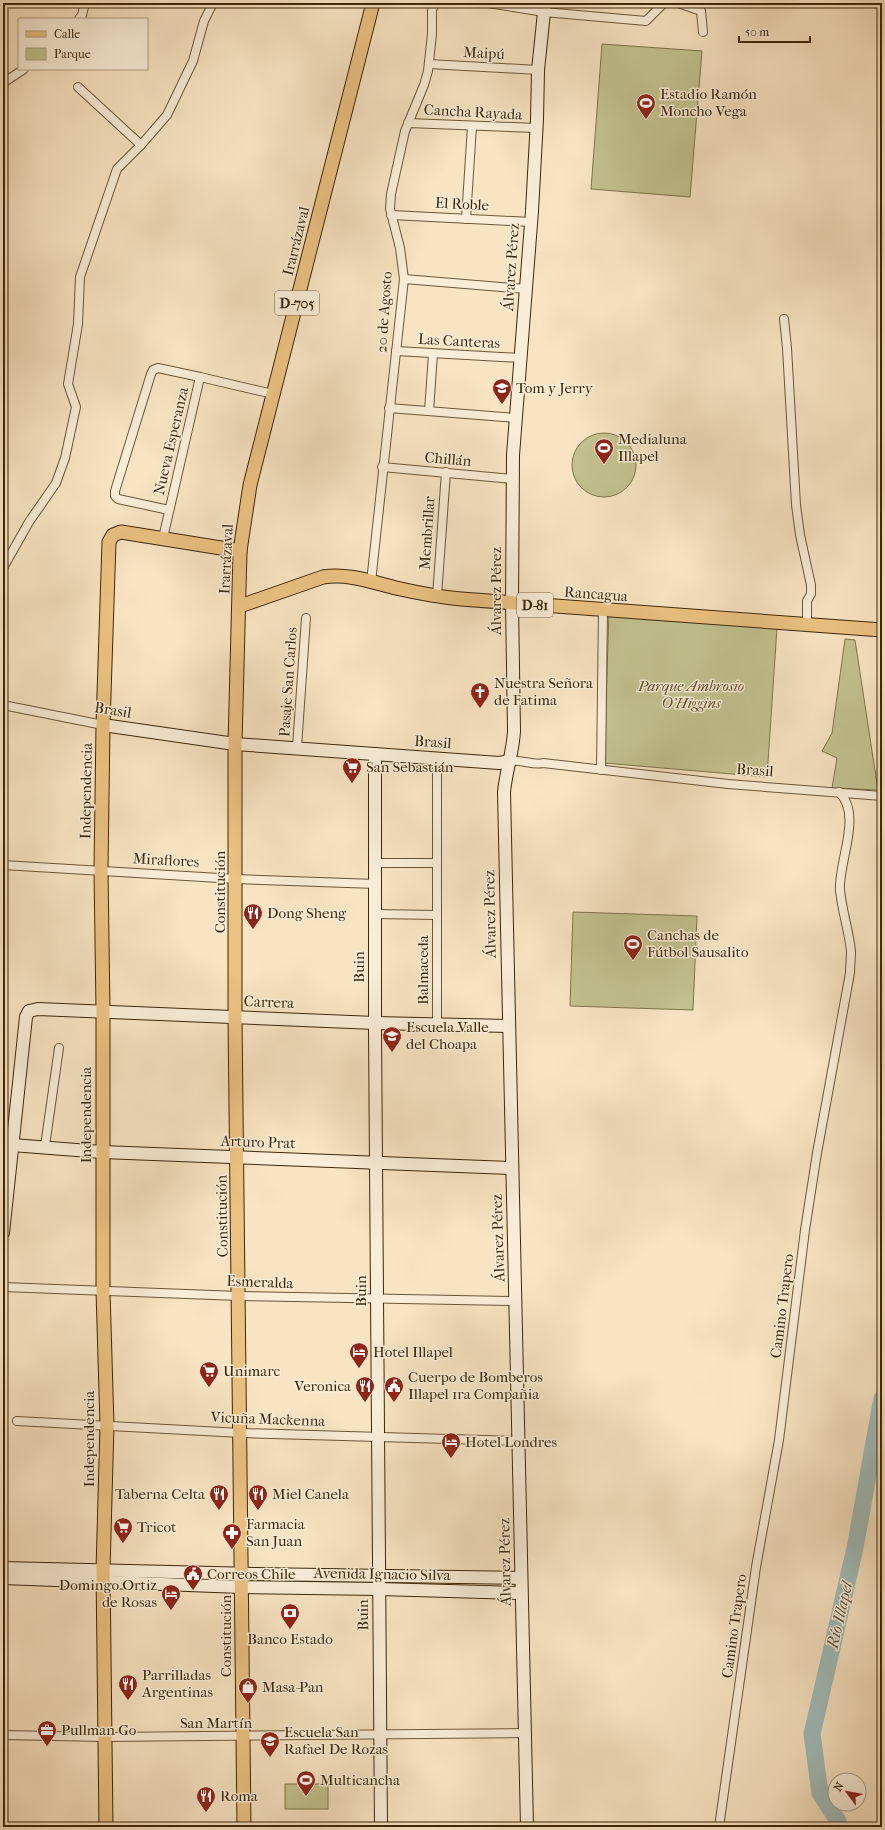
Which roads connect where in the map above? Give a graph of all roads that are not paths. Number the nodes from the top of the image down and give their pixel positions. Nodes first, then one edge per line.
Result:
1 (85, 3) edge
2 (212, 3) edge
3 (374, 3) edge
4 (435, 3) edge
5 (488, 3) edge
6 (532, 3) edge
7 (664, 3) edge
8 (678, 3) edge
9 (544, 8) edge
10 (80, 18) edge
11 (703, 32) dead end
12 (429, 64) junction
13 (22, 70) edge
14 (538, 70) junction
15 (3, 83) edge
16 (78, 87) dead end
17 (408, 122) junction
18 (472, 126) junction
19 (537, 128) junction
20 (141, 145) junction
21 (391, 215) junction
22 (466, 219) junction
23 (531, 222) junction
24 (404, 279) junction
25 (526, 289) junction
26 (784, 319) dead end
27 (396, 351) junction
28 (433, 354) junction
29 (521, 358) junction
30 (200, 377) junction
31 (273, 394) junction
32 (389, 408) junction
33 (429, 411) junction
34 (515, 418) junction
35 (382, 467) junction
36 (446, 472) junction
37 (512, 479) junction
38 (170, 510) junction
39 (163, 538) junction
40 (240, 551) junction
41 (3, 568) edge
42 (371, 582) junction
43 (437, 596) junction
44 (512, 604) junction
45 (240, 606) junction
46 (604, 610) junction
47 (306, 618) dead end
48 (807, 624) junction
49 (882, 630) edge
50 (3, 706) edge
51 (102, 725) junction
52 (236, 744) junction
53 (297, 748) junction
54 (375, 754) junction
55 (437, 759) junction
56 (510, 761) junction
57 (602, 770) junction
58 (839, 792) junction
59 (882, 796) edge
60 (376, 863) junction
61 (437, 863) junction
62 (3, 865) edge
63 (101, 870) junction
64 (236, 879) junction
65 (376, 884) junction
66 (375, 914) junction
67 (437, 915) junction
68 (103, 1012) junction
69 (235, 1017) junction
70 (375, 1022) junction
71 (437, 1024) junction
72 (509, 1026) junction
73 (59, 1048) dead end
74 (7, 1144) edge
75 (45, 1146) junction
76 (102, 1152) junction
77 (237, 1157) junction
78 (376, 1163) junction
79 (512, 1168) junction
80 (3, 1233) edge
81 (3, 1287) edge
82 (103, 1291) junction
83 (239, 1296) junction
84 (377, 1300) junction
85 (516, 1301) junction
86 (17, 1421) dead end
87 (107, 1425) junction
88 (241, 1433) junction
89 (378, 1437) junction
90 (518, 1441) junction
91 (3, 1568) edge
92 (242, 1574) junction
93 (103, 1576) junction
94 (378, 1576) junction
95 (3, 1578) edge
96 (521, 1578) junction
97 (242, 1587) junction
98 (378, 1589) junction
99 (521, 1593) junction
100 (525, 1733) junction
101 (3, 1735) edge
102 (243, 1736) junction
103 (380, 1736) junction
104 (105, 1737) junction
105 (106, 1827) edge
106 (244, 1827) edge
107 (381, 1827) edge
108 (528, 1827) edge
109 (719, 1827) edge

1 - 10 street
2 - 20 street
3 - 31 main road, Irarrázaval / D-705
4 - 12 street, 20 de Agosto
5 - 9 street
6 - 9 street
7 - 9 street
8 - 11 street
9 - 14 street, Álvarez Pérez
12 - 14 street, Maipú
12 - 17 street, 20 de Agosto
13 - 15 street
14 - 19 street, Álvarez Pérez
16 - 20 street
17 - 18 street, Cancha Rayada
17 - 21 street, 20 de Agosto
18 - 19 street, Cancha Rayada
18 - 22 street
19 - 23 street, Álvarez Pérez
20 - 41 street
21 - 22 street, El Roble
21 - 24 street, 20 de Agosto
22 - 23 street, El Roble
23 - 25 street, Álvarez Pérez
24 - 25 street
24 - 27 street, 20 de Agosto
25 - 29 street, Álvarez Pérez
26 - 48 street
27 - 28 street, Las Canteras
27 - 32 street, 20 de Agosto
28 - 29 street, Las Canteras
28 - 33 street
29 - 34 street, Álvarez Pérez
30 - 31 street, Nueva Esperanza
30 - 38 street, Nueva Esperanza
30 - 38 street
31 - 40 main road, Irarrázaval / D-705
32 - 33 street
32 - 35 street, 20 de Agosto
33 - 34 street
34 - 37 street, Álvarez Pérez
35 - 36 street, Chillán
35 - 42 street, 20 de Agosto
36 - 37 street, Chillán
36 - 43 street, Membrillar
37 - 44 street, Álvarez Pérez
38 - 39 street, Nueva Esperanza
39 - 40 main road, Independencia
39 - 51 main road, Independencia
40 - 45 main road, Irarrázaval / D-705
42 - 43 main road, Rancagua / D-81
42 - 45 main road, Rancagua / D-81
43 - 44 main road, Rancagua / D-81
44 - 46 main road, Rancagua / D-81
44 - 56 street, Álvarez Pérez
45 - 52 main road, Constitución
46 - 48 main road, Rancagua / D-81
46 - 57 street
47 - 53 street, Pasaje San Carlos
48 - 49 main road, Rancagua / D-81
50 - 51 street, Brasil
51 - 52 street, Brasil
51 - 63 main road, Independencia
52 - 53 street, Brasil
52 - 64 main road, Constitución
53 - 54 street, Brasil
54 - 55 street, Brasil
54 - 60 street, Buin
55 - 56 street, Brasil
55 - 61 street, Balmaceda
56 - 57 street, Brasil
56 - 72 street, Álvarez Pérez
57 - 58 street, Brasil
58 - 59 street, Brasil
58 - 109 street, Camino Trapero
60 - 61 street
60 - 65 street, Buin
61 - 67 street, Balmaceda
62 - 63 street, Miraflores
63 - 64 street, Miraflores
63 - 68 main road, Independencia
64 - 65 street, Miraflores
64 - 69 main road, Constitución
65 - 66 street, Buin
66 - 67 street
66 - 70 street, Buin
67 - 71 street, Balmaceda
68 - 69 street, Carrera
68 - 74 street, Carrera
68 - 76 main road, Independencia
69 - 70 street, Carrera
69 - 77 main road, Constitución
70 - 71 street, Carrera
70 - 78 street, Buin
71 - 72 street, Carrera
72 - 79 street, Álvarez Pérez
73 - 75 street
74 - 75 street, Arturo Prat
74 - 80 street
75 - 76 street, Arturo Prat
76 - 77 street, Arturo Prat
76 - 82 main road, Independencia
77 - 78 street, Arturo Prat
77 - 83 main road, Constitución
78 - 79 street, Arturo Prat
78 - 84 street, Buin
79 - 85 street, Álvarez Pérez
81 - 82 street, Esmeralda
82 - 83 street, Esmeralda
82 - 87 main road, Independencia
83 - 84 street, Esmeralda
83 - 88 main road, Constitución
84 - 85 street, Esmeralda
84 - 89 street, Buin
85 - 90 street, Álvarez Pérez
86 - 87 street, Vicuña Mackenna
87 - 88 street, Vicuña Mackenna
87 - 93 main road, Independencia
88 - 89 street, Vicuña Mackenna
88 - 92 main road, Constitución
89 - 90 street, Vicuña Mackenna
89 - 94 street, Buin
90 - 96 street, Álvarez Pérez
91 - 93 street, Avenida Ignacio Silva
92 - 93 street, Avenida Ignacio Silva
92 - 94 street, Avenida Ignacio Silva
92 - 97 main road, Constitución
93 - 95 street, Avenida Ignacio Silva
93 - 97 street, Avenida Ignacio Silva
93 - 104 main road, Independencia
94 - 96 street, Avenida Ignacio Silva
94 - 98 street, Buin
96 - 99 street, Álvarez Pérez
97 - 98 street, Avenida Ignacio Silva
97 - 102 main road, Constitución
98 - 99 street, Avenida Ignacio Silva
98 - 103 street, Buin
99 - 100 street, Álvarez Pérez
100 - 103 street, San Martín
100 - 108 street, Álvarez Pérez
101 - 104 street, San Martín
102 - 103 street, San Martín
102 - 104 street, San Martín
102 - 106 main road, Constitución
103 - 107 street, Buin
104 - 105 main road, Independencia

